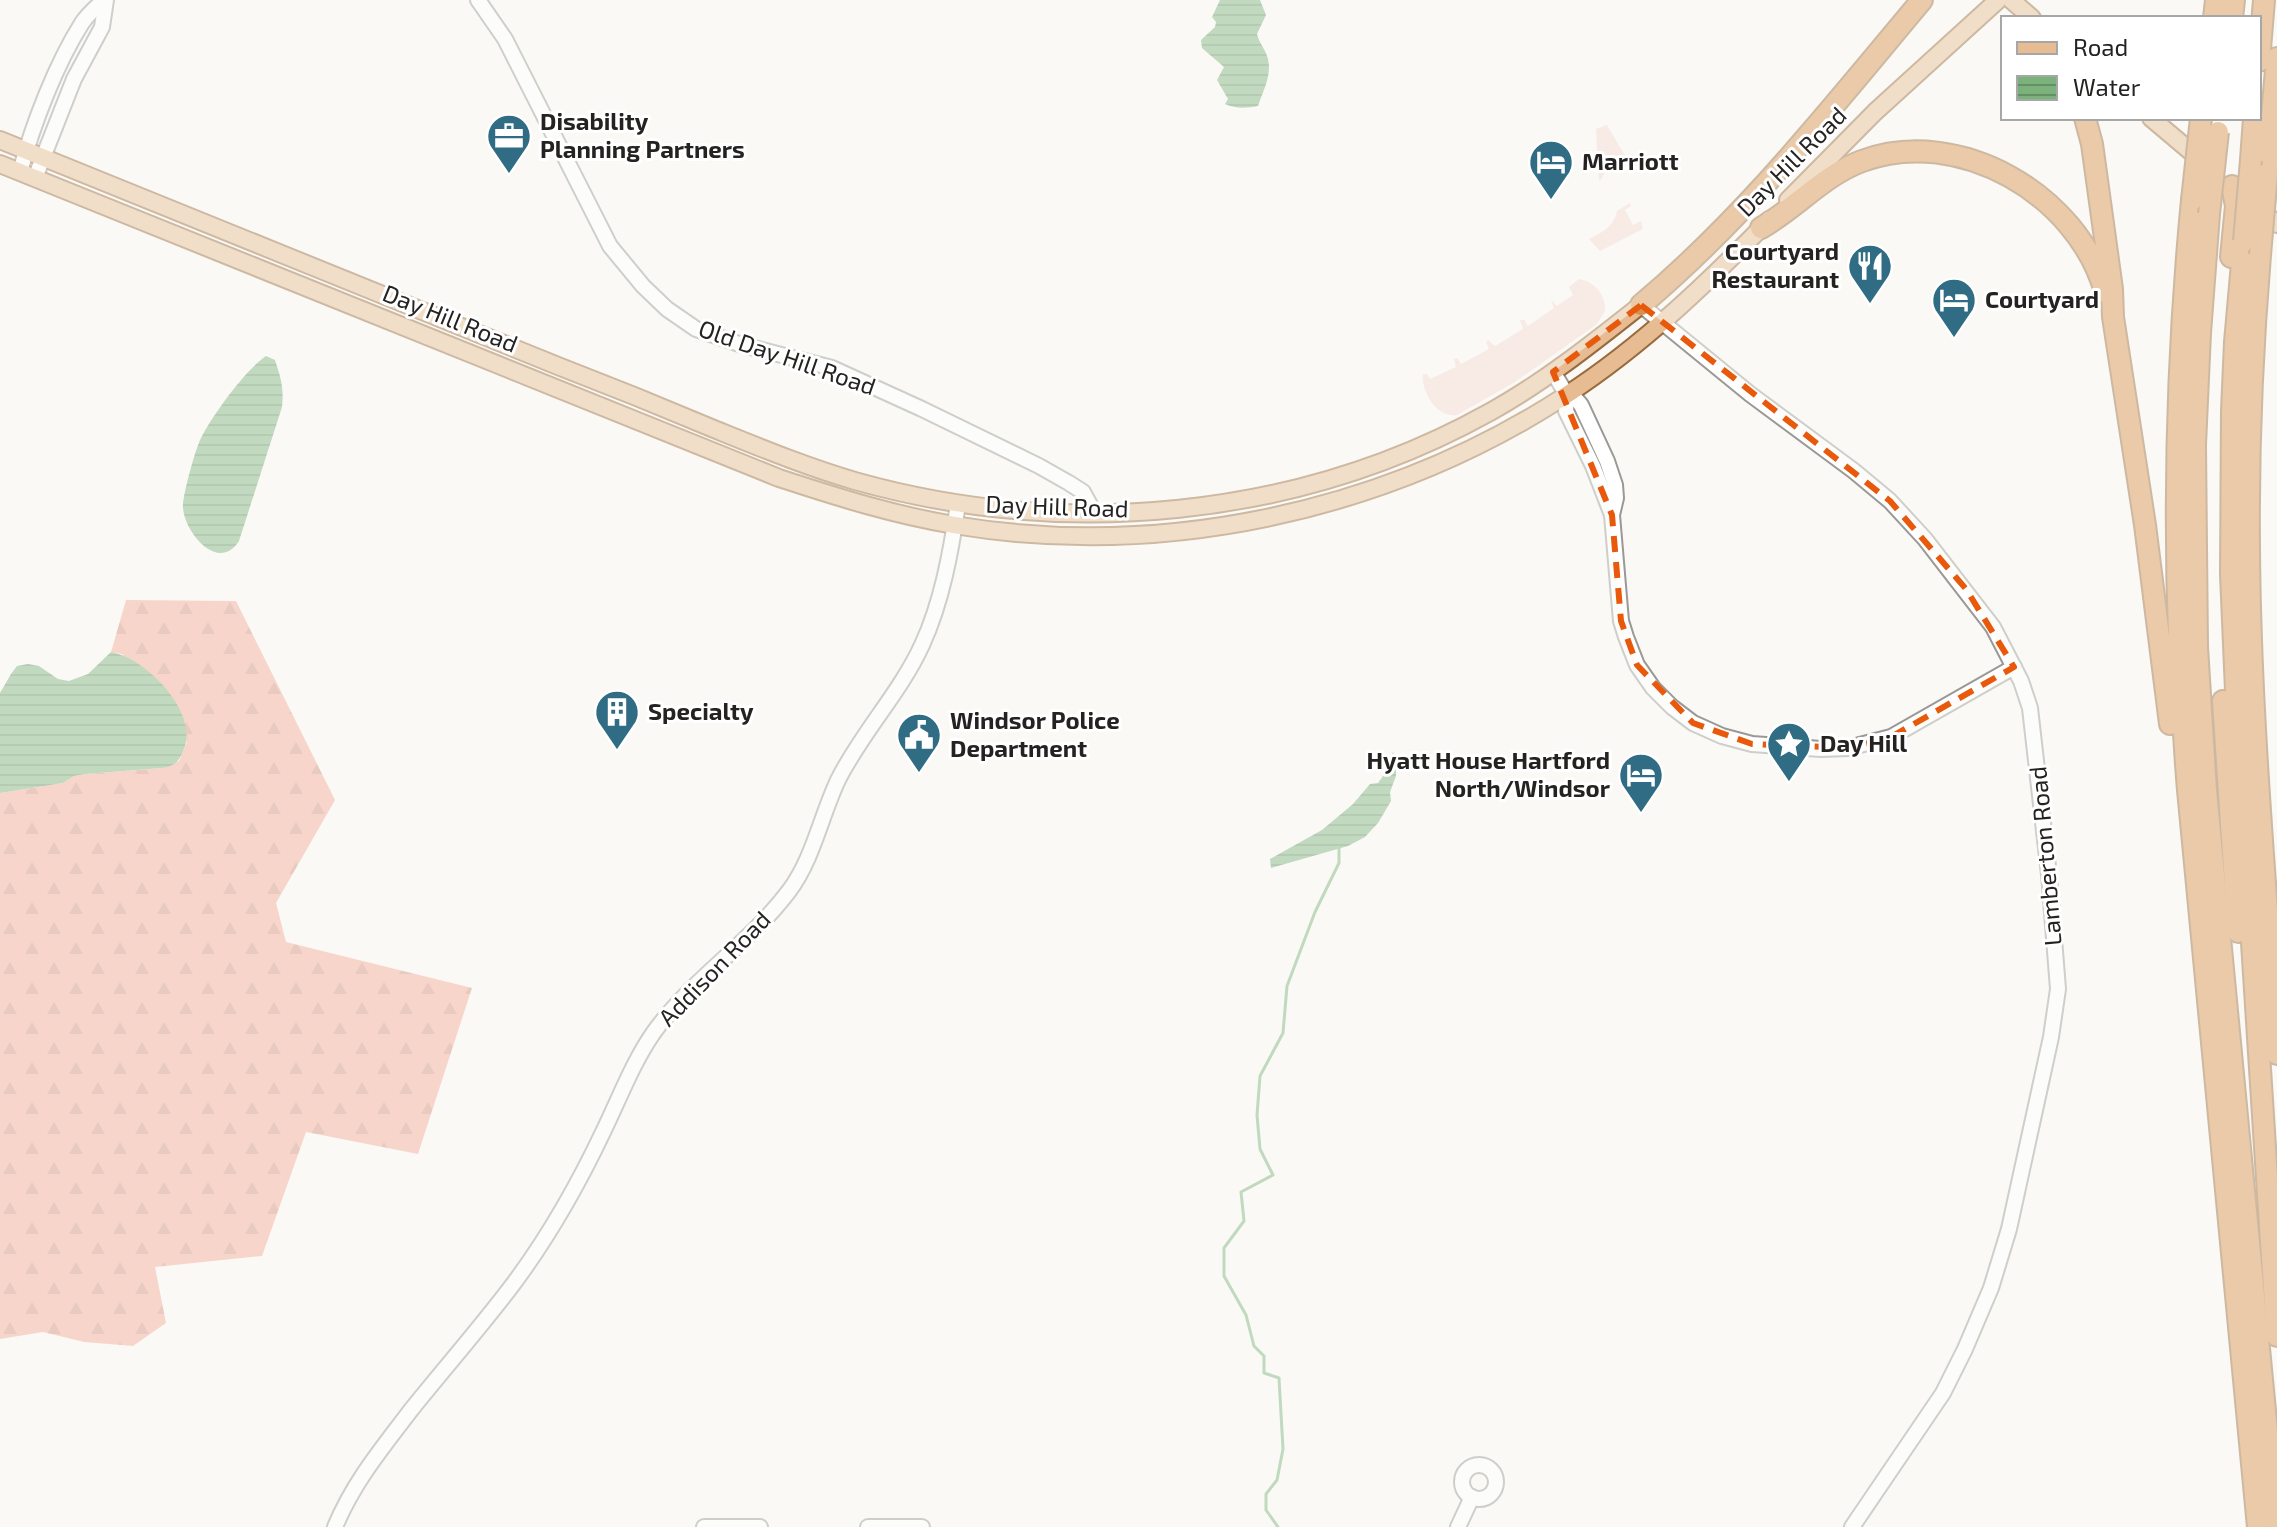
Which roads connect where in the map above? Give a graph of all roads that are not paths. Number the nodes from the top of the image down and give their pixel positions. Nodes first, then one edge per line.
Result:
1 (105, 0) edge
2 (478, 0) edge
3 (1922, 0) edge
4 (1998, 0) edge
5 (2011, 0) edge
6 (2264, 0) edge
7 (2030, 16) edge
8 (2261, 37) edge
9 (2277, 58) edge
10 (2086, 120) edge
11 (2096, 120) edge
12 (2153, 120) edge
13 (2201, 120) edge
14 (2254, 120) edge
15 (2219, 125) edge
16 (0, 140) edge
17 (2092, 144) junction
18 (26, 151) junction
19 (43, 158) junction
20 (0, 164) edge
21 (2272, 165) edge
22 (28, 175) junction
23 (2232, 186) junction
24 (2277, 224) edge
25 (1761, 228) junction
26 (372, 292) junction
27 (1641, 305) junction
28 (365, 311) junction
29 (2113, 317) junction
30 (1663, 322) junction
31 (548, 362) junction
32 (1553, 372) junction
33 (538, 381) junction
34 (1567, 395) junction
35 (1333, 478) junction
36 (1341, 499) junction
37 (958, 504) junction
38 (1220, 504) junction
39 (1095, 514) junction
40 (954, 525) junction
41 (1223, 525) junction
42 (2014, 667) junction
43 (2196, 873) junction
44 (2277, 1054) edge
45 (2233, 1070) junction
46 (2262, 1096) junction
47 (2277, 1336) edge
48 (1472, 1497) dead end
49 (335, 1527) edge
50 (704, 1527) edge
51 (760, 1527) edge
52 (868, 1527) edge
53 (922, 1527) edge
54 (1458, 1527) edge
55 (1852, 1527) edge
56 (2258, 1527) edge
57 (2276, 1527) edge

1 - 18 street
1 - 19 street
2 - 39 street, Old Day Hill Road
3 - 27 highway
4 - 25 main road, Day Hill Road
5 - 7 main road
6 - 8 highway
9 - 21 highway
10 - 17 highway
11 - 17 highway
12 - 23 main road
13 - 43 highway, bridge
14 - 46 highway, bridge
15 - 45 highway, bridge
16 - 18 main road, Day Hill Road
17 - 29 highway
18 - 19 main road, Day Hill Road
18 - 22 street
19 - 22 street
19 - 26 main road, Day Hill Road
20 - 22 main road, Day Hill Road
21 - 44 highway, bridge
22 - 28 main road, Day Hill Road
23 - 24 main road
23 - 45 highway
23 - 46 highway
25 - 29 highway
25 - 30 main road, Day Hill Road
26 - 28 main road
26 - 31 main road, Day Hill Road
27 - 30 street, Lamberton Road
27 - 32 main road, Day Hill Road
28 - 33 main road, Day Hill Road
29 - 43 highway
30 - 34 main road, Day Hill Road
30 - 42 street, Lamberton Road
31 - 33 main road
31 - 37 main road, Day Hill Road
32 - 34 street
32 - 35 main road, Day Hill Road
33 - 40 main road, Day Hill Road
34 - 36 main road, Day Hill Road
34 - 42 street
35 - 36 main road
35 - 38 main road, Day Hill Road
36 - 41 main road, Day Hill Road
37 - 39 main road, Day Hill Road
37 - 40 street, Addison Road
38 - 39 main road, Day Hill Road
38 - 41 main road
40 - 41 main road, Day Hill Road
40 - 49 street, Addison Road
42 - 55 street, Lamberton Road
43 - 56 highway
45 - 57 highway
46 - 47 highway
48 - 54 street
50 - 51 street
52 - 53 street

